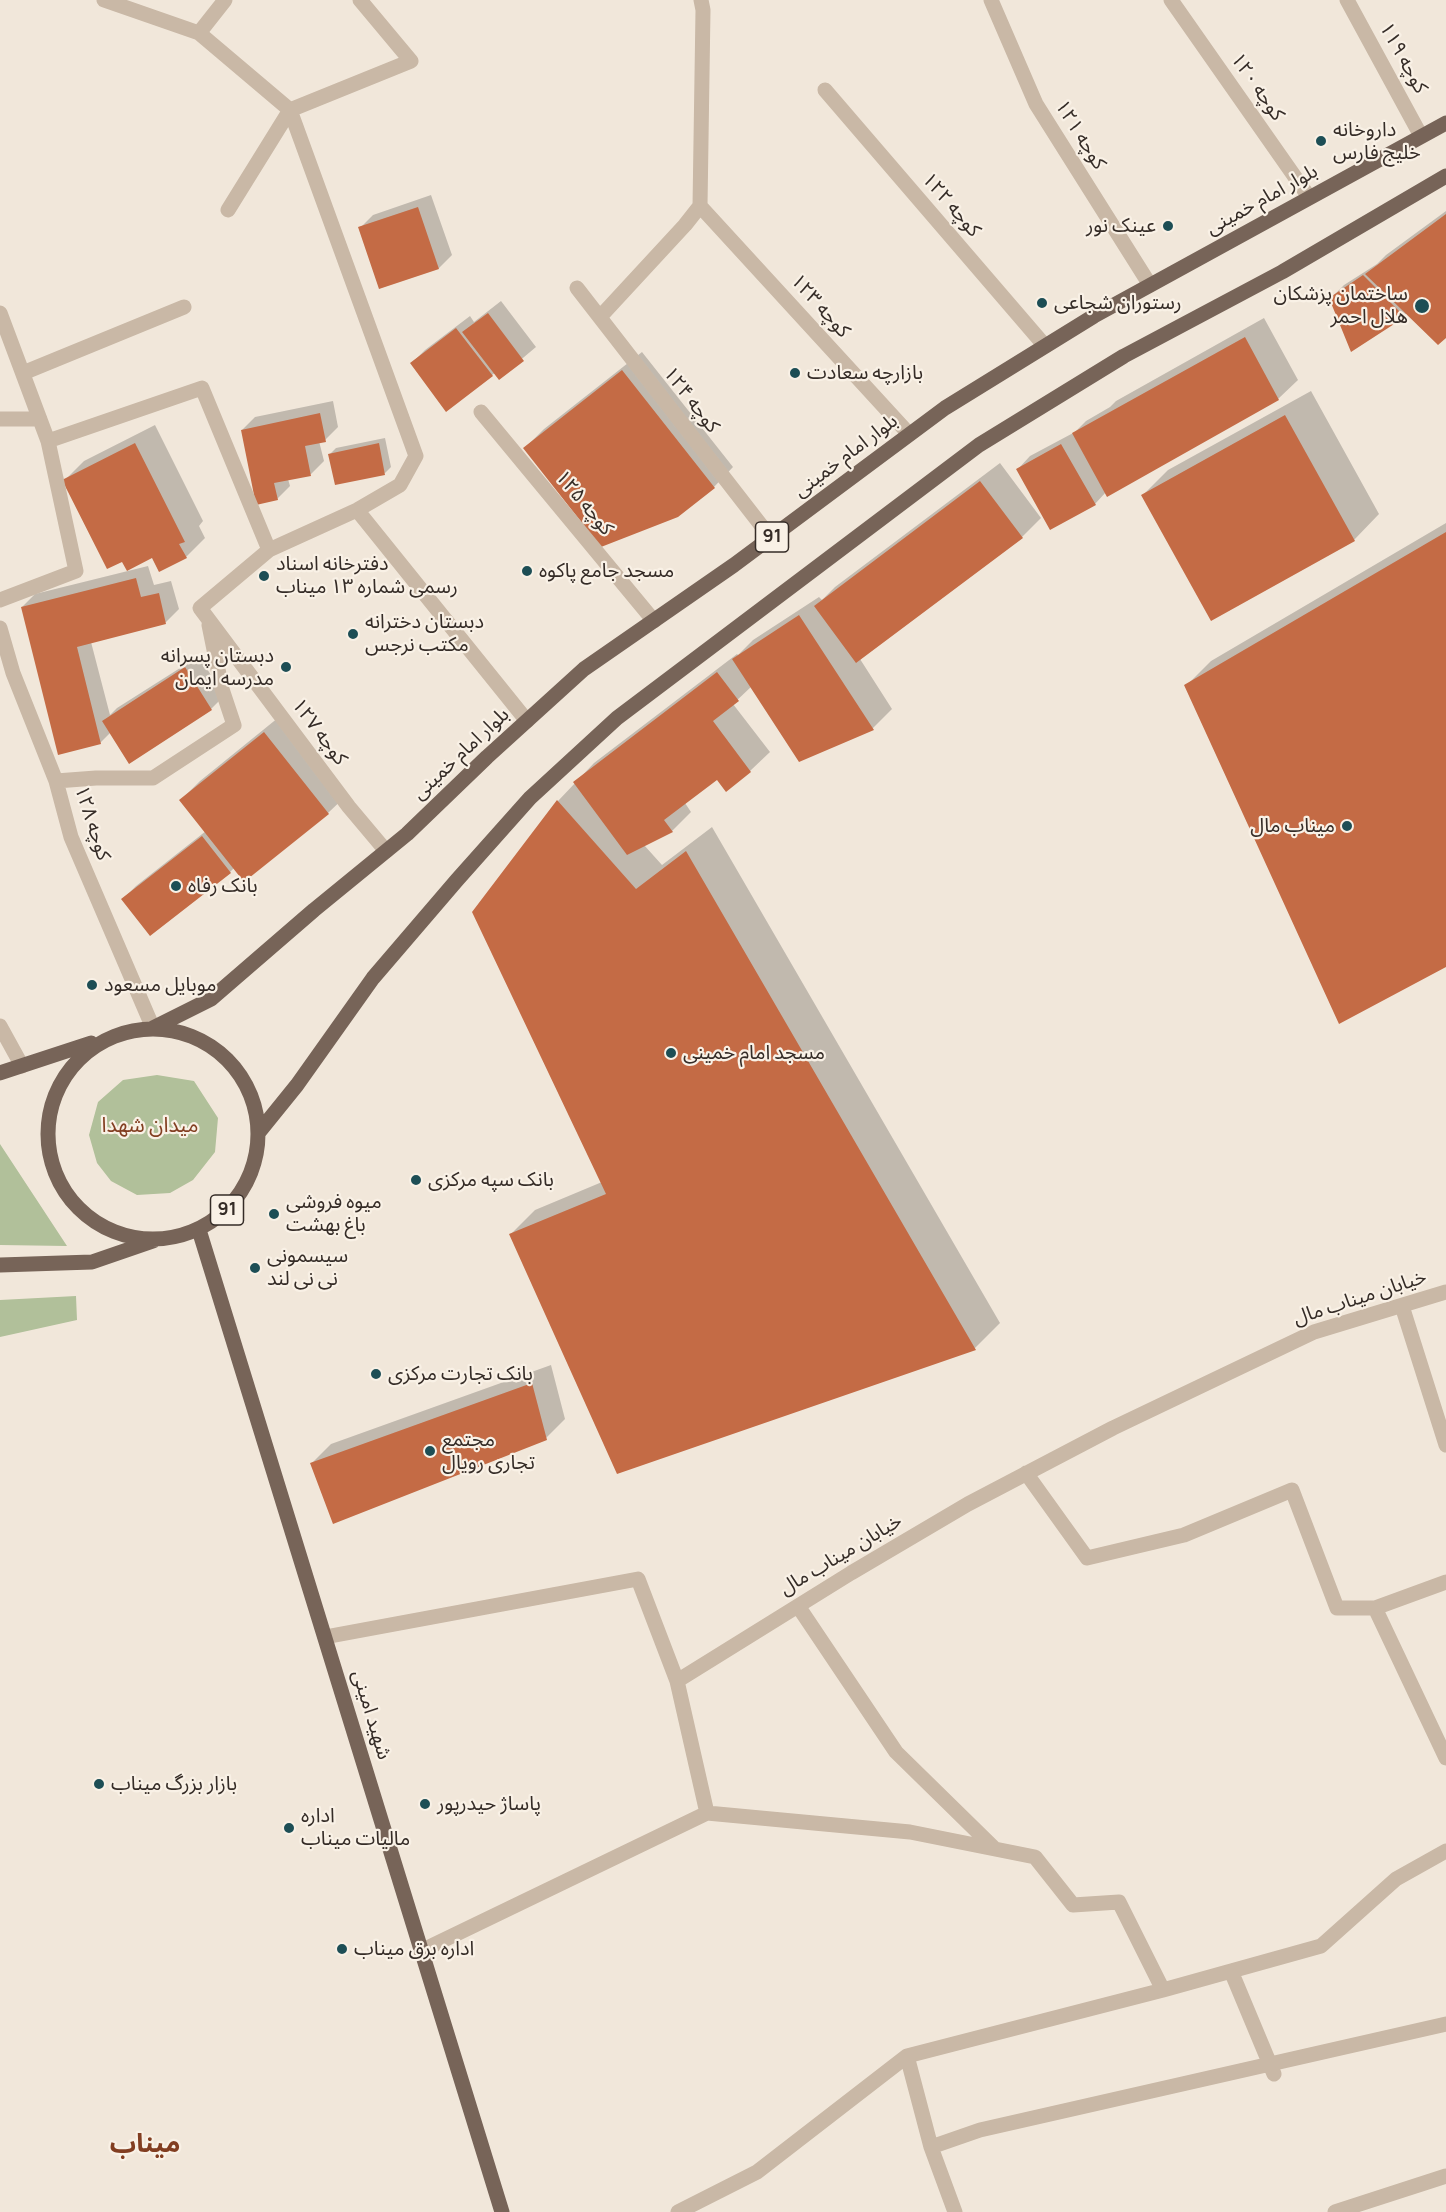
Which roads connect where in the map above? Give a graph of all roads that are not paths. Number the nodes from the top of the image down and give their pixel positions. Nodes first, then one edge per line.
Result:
1 (104, 0) edge
2 (225, 0) edge
3 (360, 0) edge
4 (702, 0) edge
5 (991, 0) edge
6 (1171, 0) edge
7 (1347, 0) edge
8 (199, 33) junction
9 (825, 90) dead end
10 (290, 110) junction
11 (1446, 123) edge
12 (1422, 136) junction
13 (1446, 176) edge
14 (1309, 197) junction
15 (700, 206) junction
16 (228, 210) dead end
17 (1150, 285) junction
18 (577, 288) dead end
19 (184, 307) dead end
20 (0, 313) edge
21 (600, 317) junction
22 (1045, 346) junction
23 (23, 373) junction
24 (481, 412) dead end
25 (0, 419) edge
26 (40, 419) junction
27 (909, 435) junction
28 (48, 441) junction
29 (357, 510) junction
30 (771, 537) junction
31 (269, 550) junction
32 (0, 600) edge
33 (204, 614) junction
34 (654, 621) junction
35 (0, 628) edge
36 (527, 721) junction
37 (56, 781) junction
38 (386, 851) junction
39 (0, 1026) edge
40 (153, 1028) junction
41 (108, 1038) junction
42 (22, 1066) junction
43 (0, 1073) edge
44 (259, 1132) junction
45 (200, 1230) junction
46 (155, 1241) junction
47 (0, 1265) edge
48 (1446, 1292) edge
49 (1402, 1305) junction
50 (1446, 1445) edge
51 (1026, 1473) junction
52 (1446, 1582) edge
53 (798, 1606) junction
54 (1375, 1608) junction
55 (325, 1637) junction
56 (676, 1681) junction
57 (1446, 1758) edge
58 (707, 1813) junction
59 (995, 1849) junction
60 (1446, 1851) edge
61 (421, 1951) junction
62 (1231, 1971) junction
63 (1163, 1990) junction
64 (1446, 2024) edge
65 (907, 2056) junction
66 (1272, 2069) junction
67 (931, 2148) junction
68 (1446, 2176) edge
69 (502, 2212) edge
70 (678, 2212) edge
71 (955, 2212) edge
72 (1335, 2212) edge

1 - 8 street
2 - 8 street
3 - 10 street
4 - 15 street
5 - 17 street, کوچه ۱۲۱
6 - 14 street, کوچه ۱۲۰
7 - 12 street, کوچه ۱۱۹
8 - 10 street
9 - 22 street, کوچه ۱۲۲
10 - 16 street
10 - 29 street
11 - 12 main road, بلوار امام خمینی / 91
12 - 14 main road, بلوار امام خمینی / 91
13 - 44 main road, 91
14 - 17 main road, بلوار امام خمینی / 91
15 - 21 street
15 - 27 street, کوچه ۱۲۳
17 - 22 main road, بلوار امام خمینی / 91
18 - 21 street, کوچه ۱۲۴
19 - 23 street
20 - 23 street
21 - 30 street, کوچه ۱۲۴
22 - 27 main road, بلوار امام خمینی / 91
23 - 26 street
24 - 34 street, کوچه ۱۲۵
25 - 26 street
26 - 28 street
27 - 30 main road, بلوار امام خمینی / 91
28 - 31 street
28 - 32 street
29 - 31 street
29 - 36 street
30 - 34 main road, بلوار امام خمینی / 91
31 - 33 street
33 - 37 street
33 - 38 street, کوچه ۱۲۷
34 - 36 main road, بلوار امام خمینی / 91
35 - 37 street, کوچه ۱۲۸
36 - 38 main road, بلوار امام خمینی / 91
37 - 40 street, کوچه ۱۲۸
38 - 40 main road, بلوار امام خمینی / 91
39 - 42 street
40 - 41 main road, 91
40 - 44 main road, 91
41 - 42 main road, 91
41 - 46 main road, 91
42 - 43 main road, 91
44 - 45 main road, 91
45 - 46 main road, 91
45 - 55 main road, شهید امینی
46 - 47 main road, 91
48 - 49 street, خیابان میناب مال
49 - 50 street
49 - 51 street, خیابان میناب مال
51 - 53 street, خیابان میناب مال
51 - 54 street
52 - 54 street
53 - 56 street, خیابان میناب مال
53 - 59 street
54 - 57 street
55 - 56 street
55 - 61 main road, شهید امینی
56 - 58 street
58 - 59 street
58 - 61 street
59 - 63 street
60 - 62 street
61 - 69 main road, شهید امینی
62 - 63 street
62 - 66 street
63 - 65 street
64 - 66 street
65 - 67 street
65 - 70 street
66 - 67 street
67 - 71 street
68 - 72 street

